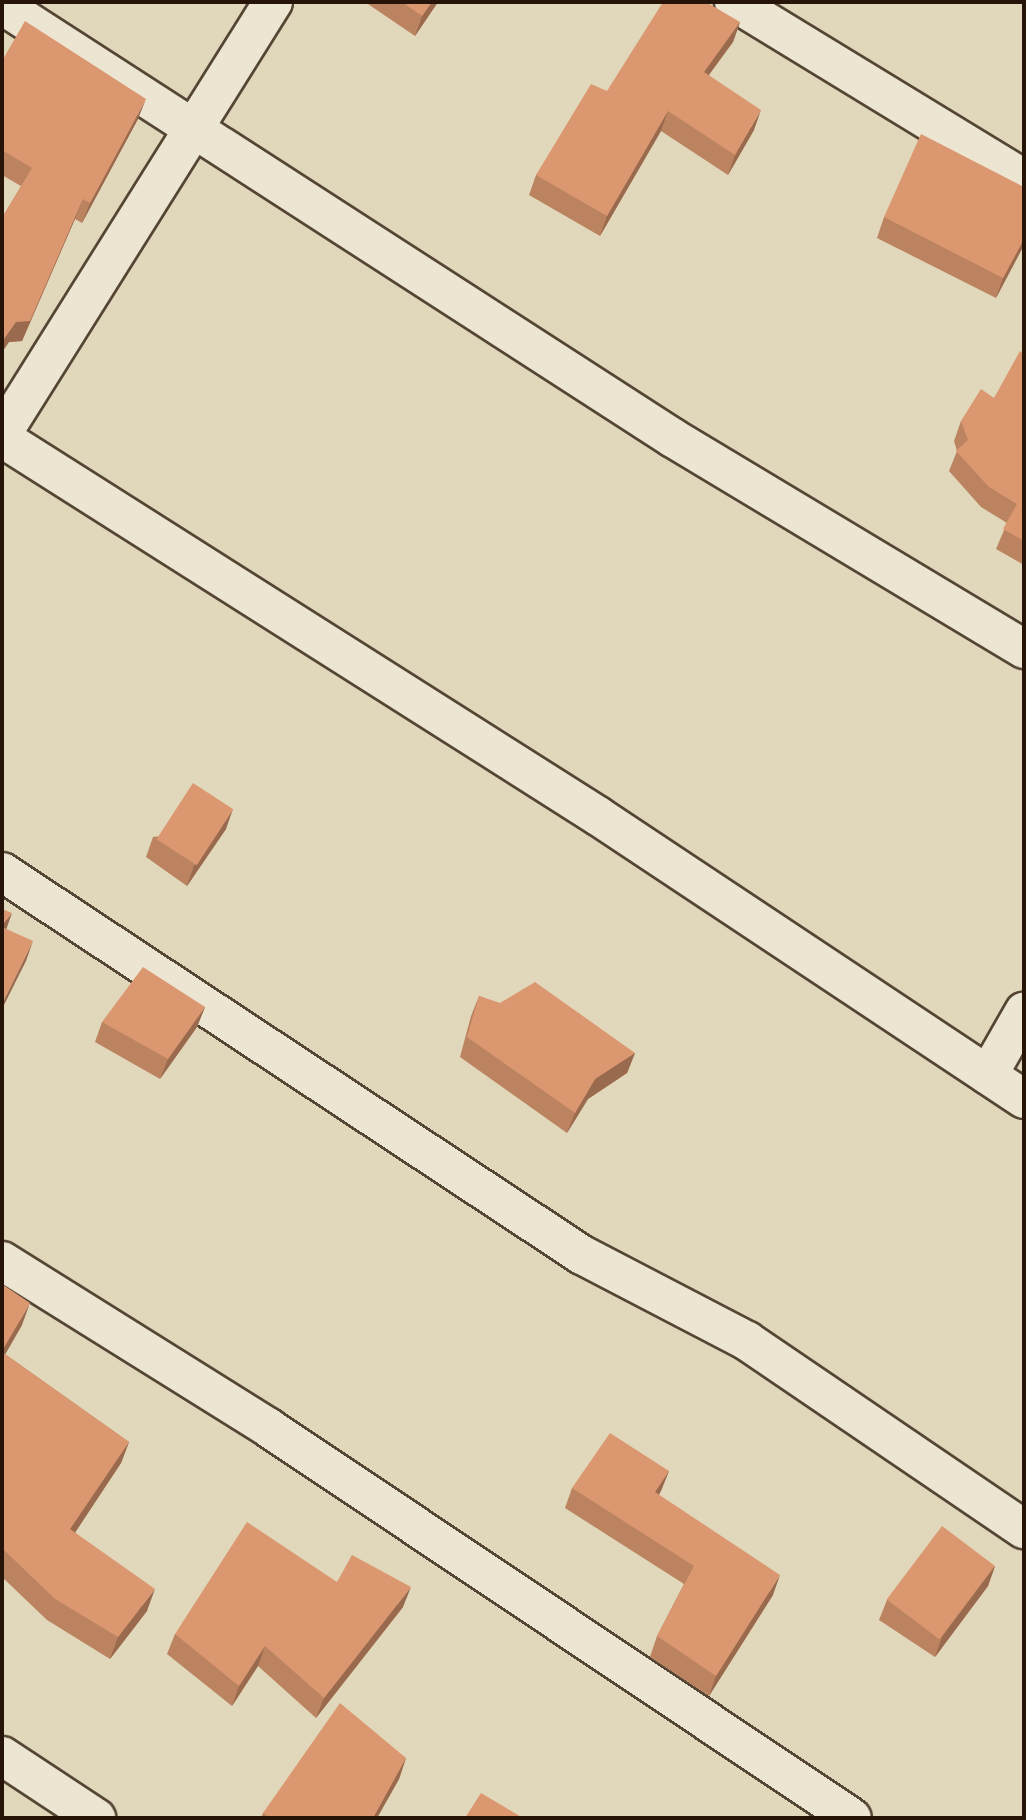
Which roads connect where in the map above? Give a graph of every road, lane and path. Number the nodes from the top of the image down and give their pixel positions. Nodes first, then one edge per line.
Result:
1 (273, 2) edge
2 (734, 2) edge
3 (2, 5) edge
4 (196, 131) junction
5 (1024, 179) edge
6 (2, 436) edge
7 (1024, 649) edge
8 (2, 872) edge
9 (1024, 1012) edge
10 (988, 1075) junction
11 (1024, 1099) edge
12 (2, 1262) edge
13 (1024, 1529) edge
14 (2, 1756) edge
15 (96, 1818) edge
16 (852, 1818) edge

1 - 4 street
2 - 5 street
3 - 4 street
4 - 6 street
4 - 7 street
6 - 10 street
8 - 13 street
9 - 10 street
10 - 11 street
12 - 16 street
14 - 15 street

